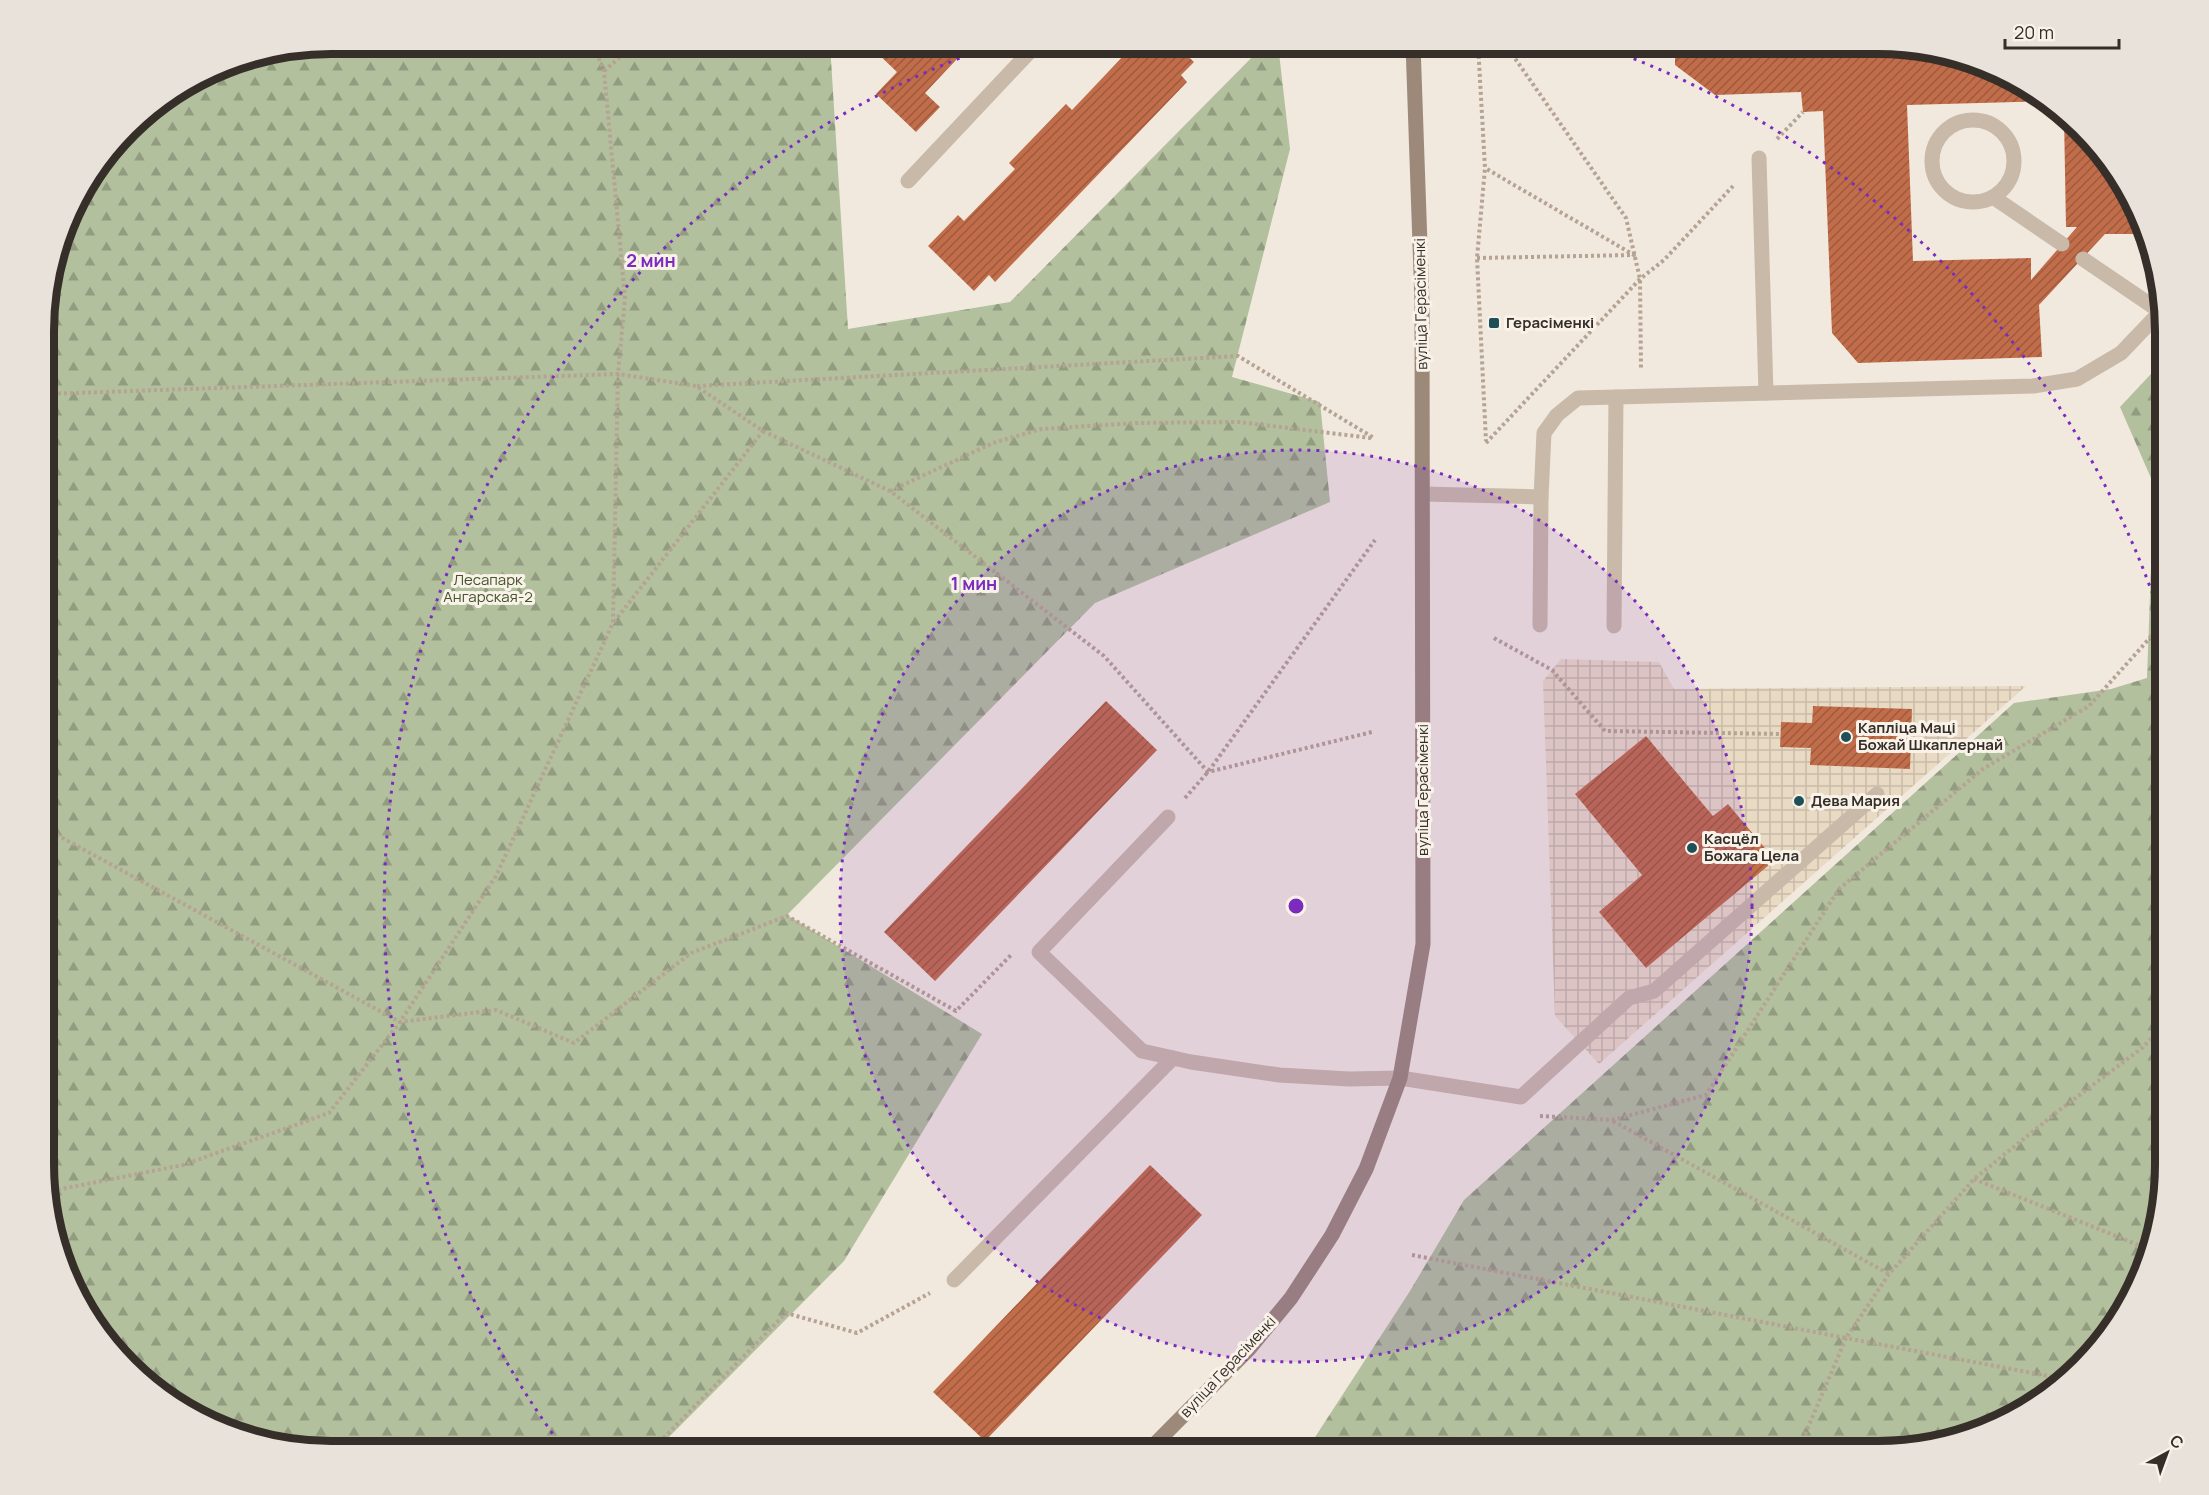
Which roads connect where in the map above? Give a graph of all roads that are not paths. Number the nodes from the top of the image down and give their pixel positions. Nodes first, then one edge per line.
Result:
1 (1028, 54) edge
2 (1413, 54) edge
3 (1759, 158) road end
4 (908, 181) dead end
5 (1993, 197) junction
6 (2062, 244) dead end
7 (2083, 259) dead end
8 (2154, 305) edge
9 (2154, 318) edge
10 (1766, 393) junction
11 (1616, 397) junction
12 (1423, 494) junction
13 (1541, 497) junction
14 (1540, 625) dead end
15 (1614, 626) dead end
16 (1876, 794) dead end
17 (1168, 817) road end
18 (1173, 1058) junction
19 (1400, 1078) junction
20 (954, 1280) road end
21 (1158, 1441) edge

1 - 4 lane
2 - 12 street, вуліца Герасіменкі
3 - 10 lane
5 - 5 lane
5 - 6 lane
7 - 8 lane
9 - 10 lane
10 - 11 lane
11 - 13 lane
11 - 15 lane
12 - 13 lane
12 - 19 street, вуліца Герасіменкі
13 - 14 lane
16 - 19 lane
17 - 18 lane
18 - 19 lane
18 - 20 lane
19 - 21 street, вуліца Герасіменкі

